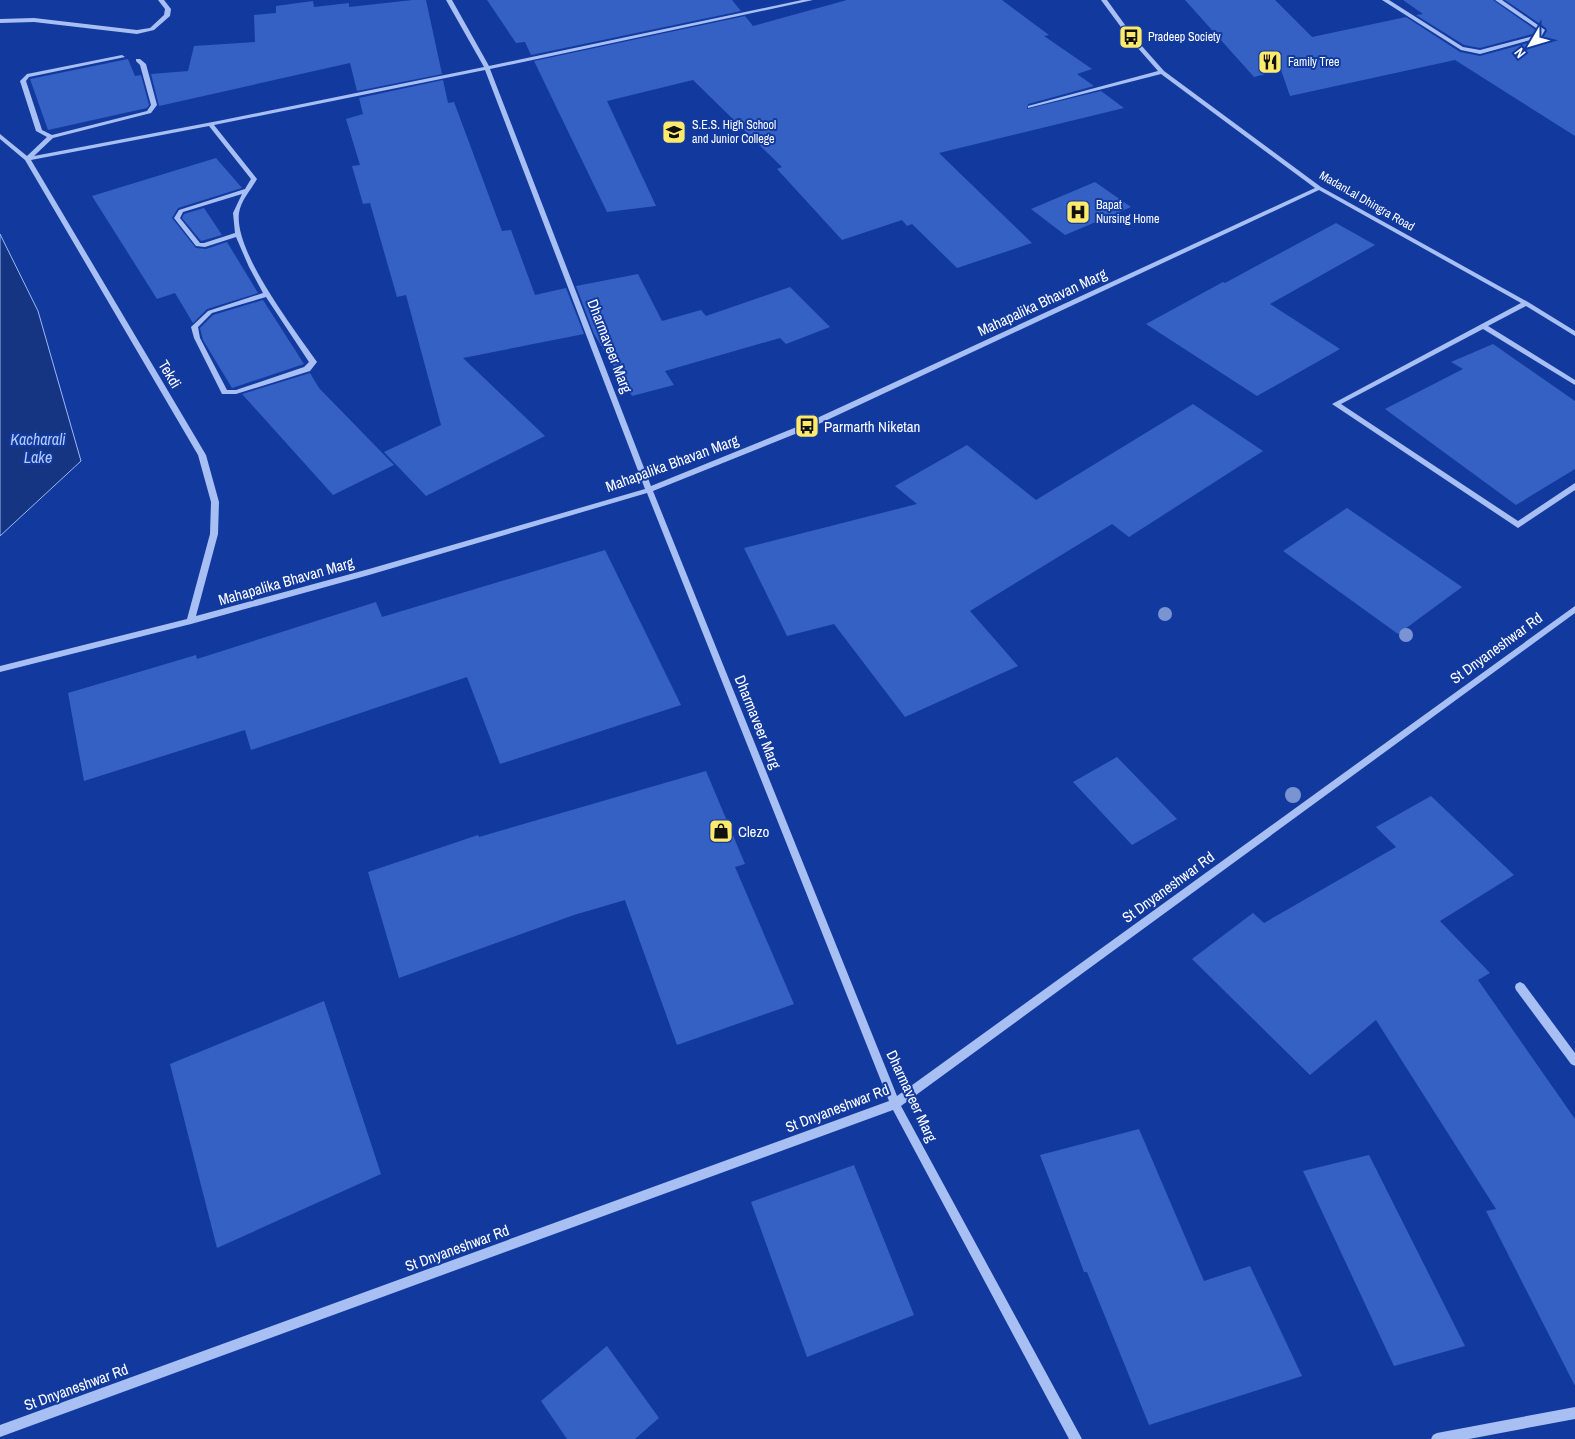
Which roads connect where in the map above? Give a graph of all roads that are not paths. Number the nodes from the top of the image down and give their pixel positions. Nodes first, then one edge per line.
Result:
1 (161, 0) edge
2 (449, 0) edge
3 (810, 0) edge
4 (1104, 0) edge
5 (1384, 0) edge
6 (1498, 0) edge
7 (0, 21) edge
8 (122, 57) dead end
9 (138, 60) dead end
10 (488, 70) junction
11 (1162, 72) junction
12 (1030, 107) dead end
13 (210, 125) junction
14 (0, 136) edge
15 (51, 137) junction
16 (27, 159) junction
17 (1319, 188) junction
18 (249, 189) junction
19 (239, 234) junction
20 (267, 294) junction
21 (1526, 303) junction
22 (1483, 326) junction
23 (1575, 334) edge
24 (1575, 383) edge
25 (1575, 486) edge
26 (649, 490) junction
27 (1575, 609) edge
28 (191, 622) junction
29 (0, 670) edge
30 (1520, 987) dead end
31 (1575, 1061) edge
32 (895, 1104) junction
33 (1575, 1413) edge
34 (0, 1431) edge
35 (1076, 1439) edge
36 (1437, 1439) edge

1 - 7 street
2 - 10 street, Dharmaveer Marg
3 - 10 street
4 - 11 street, MadanLal Dhingra Road
5 - 6 street
8 - 15 street
9 - 15 street
10 - 13 street
10 - 26 street, Dharmaveer Marg
11 - 12 street
11 - 17 street, MadanLal Dhingra Road
13 - 16 street
13 - 18 street
14 - 16 street, Tekdi
15 - 16 street
16 - 28 street, Tekdi
17 - 21 street, MadanLal Dhingra Road
17 - 26 street, Mahapalika Bhavan Marg
18 - 19 street
18 - 19 street
19 - 20 street
20 - 20 street
21 - 22 street
21 - 23 street, MadanLal Dhingra Road
22 - 24 street
22 - 25 street
26 - 28 street, Mahapalika Bhavan Marg
26 - 32 street, Dharmaveer Marg
27 - 32 street, St Dnyaneshwar Rd
28 - 29 street, Mahapalika Bhavan Marg
30 - 31 street
32 - 34 street, St Dnyaneshwar Rd
32 - 35 street, Dharmaveer Marg
33 - 36 street

